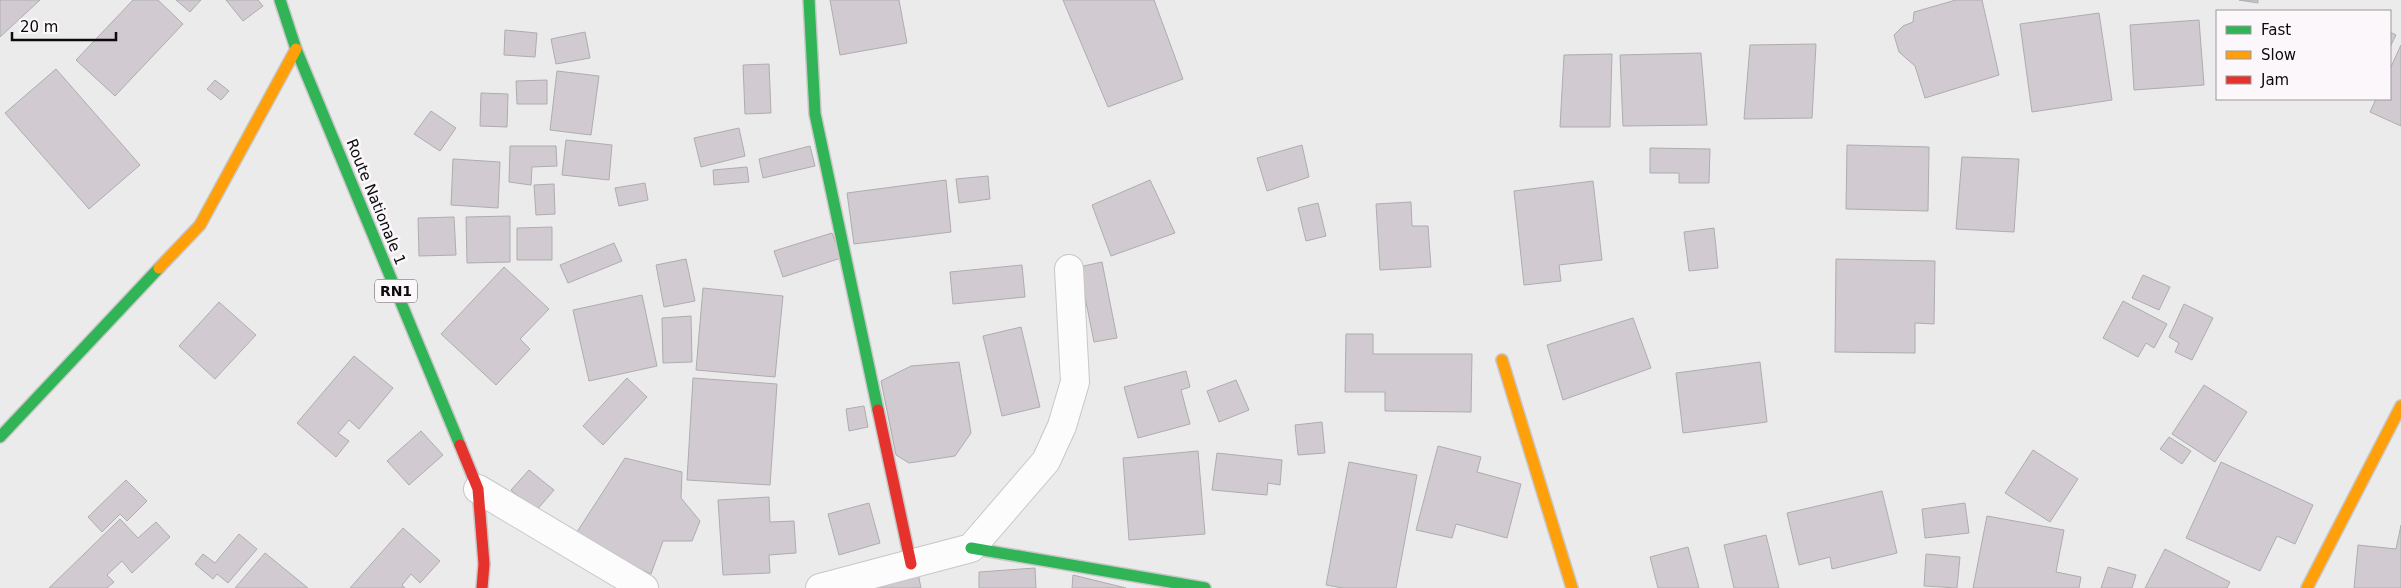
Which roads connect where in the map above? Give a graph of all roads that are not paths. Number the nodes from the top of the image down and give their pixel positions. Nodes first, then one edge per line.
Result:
1 (280, 0) edge
2 (809, 0) edge
3 (296, 48) junction
4 (1069, 269) dead end
5 (1502, 360) dead end
6 (2401, 406) edge
7 (0, 436) edge
8 (478, 489) junction
9 (971, 548) junction
10 (911, 564) junction
11 (482, 588) edge
12 (644, 588) edge
13 (820, 588) edge
14 (1205, 588) edge
15 (1572, 588) edge
16 (2307, 588) edge

1 - 3 street, Route Nationale 1 / RN1
2 - 10 street
3 - 7 street
3 - 8 street, Route Nationale 1 / RN1
4 - 9 street
5 - 15 street
6 - 16 street
8 - 11 street, Route Nationale 1 / RN1
8 - 12 street
9 - 10 street
9 - 14 street
10 - 13 street

